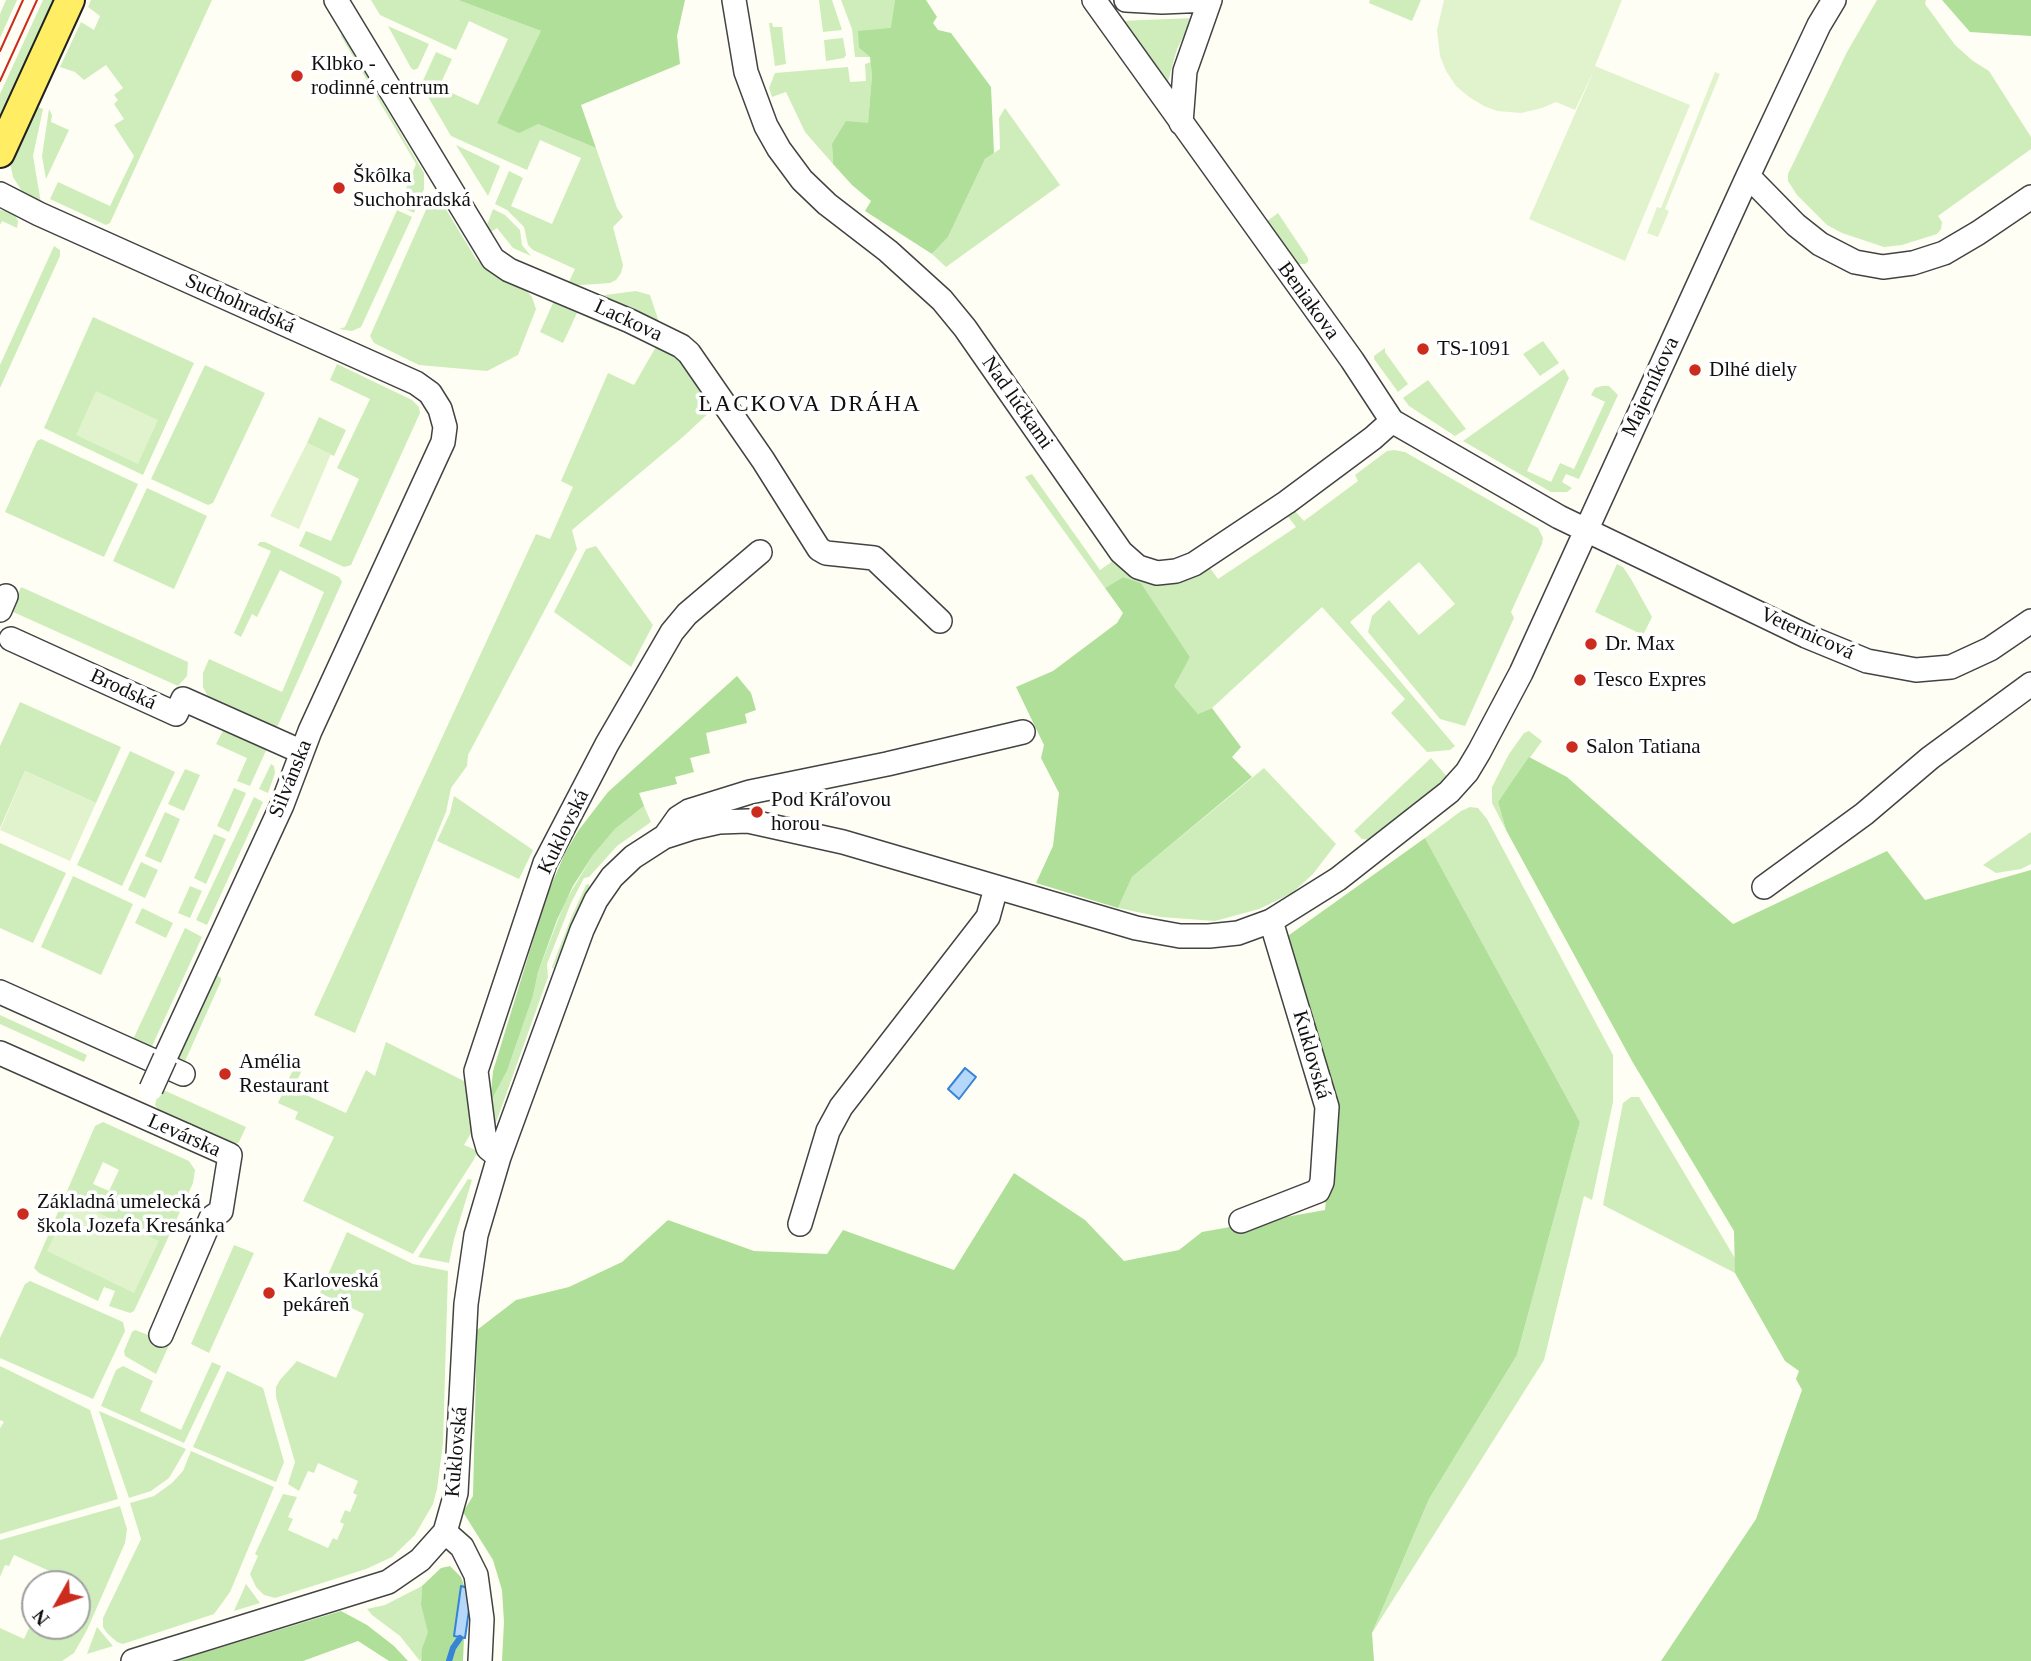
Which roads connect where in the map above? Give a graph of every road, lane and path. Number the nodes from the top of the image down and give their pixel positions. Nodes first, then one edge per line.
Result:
1 (70, 0) edge
2 (336, 0) edge
3 (734, 0) edge
4 (1094, 0) edge
5 (1126, 0) edge
6 (1210, 0) edge
7 (1834, 0) edge
8 (1181, 123) junction
9 (0, 153) edge
10 (1748, 176) junction
11 (0, 194) edge
12 (2031, 197) edge
13 (1392, 421) junction
14 (443, 442) joint
15 (1586, 529) junction
16 (760, 552) dead end
17 (940, 621) dead end
18 (2031, 621) edge
19 (11, 639) dead end
20 (2031, 684) edge
21 (1023, 732) dead end
22 (302, 752) junction
23 (1467, 772) joint
24 (664, 837) junction
25 (1764, 887) dead end
26 (996, 888) junction
27 (1271, 921) junction
28 (0, 992) edge
29 (0, 1053) edge
30 (183, 1074) dead end
31 (139, 1116) junction
32 (499, 1157) junction
33 (1241, 1221) dead end
34 (800, 1224) dead end
35 (161, 1335) dead end
36 (445, 1532) junction
37 (133, 1661) edge
38 (480, 1661) edge

1 - 9 main road
2 - 17 street, Lackova
3 - 13 street, Nad lúčkami
4 - 8 street, Beniakova
5 - 6 street
6 - 8 street
7 - 10 street, Majerníkova
8 - 13 street, Beniakova
10 - 12 street
10 - 15 street, Majerníkova
11 - 14 street, Suchohradská
13 - 15 street, Beniakova
14 - 22 street, Silvánska
15 - 18 street, Veternicová
15 - 23 street, Majerníkova
16 - 32 street, Kuklovská
19 - 22 street, Brodská
20 - 25 street
21 - 24 street, Kuklovská
22 - 31 street, Silvánska, bridge
23 - 27 street, Kuklovská
24 - 26 street, Kuklovská
24 - 32 street, Kuklovská
26 - 27 street, Kuklovská
26 - 34 street
27 - 33 street, Kuklovská
28 - 30 street
29 - 31 street, Levárska
31 - 35 street, Levárska
32 - 36 street, Kuklovská
36 - 37 street, Kuklovská
36 - 38 street

